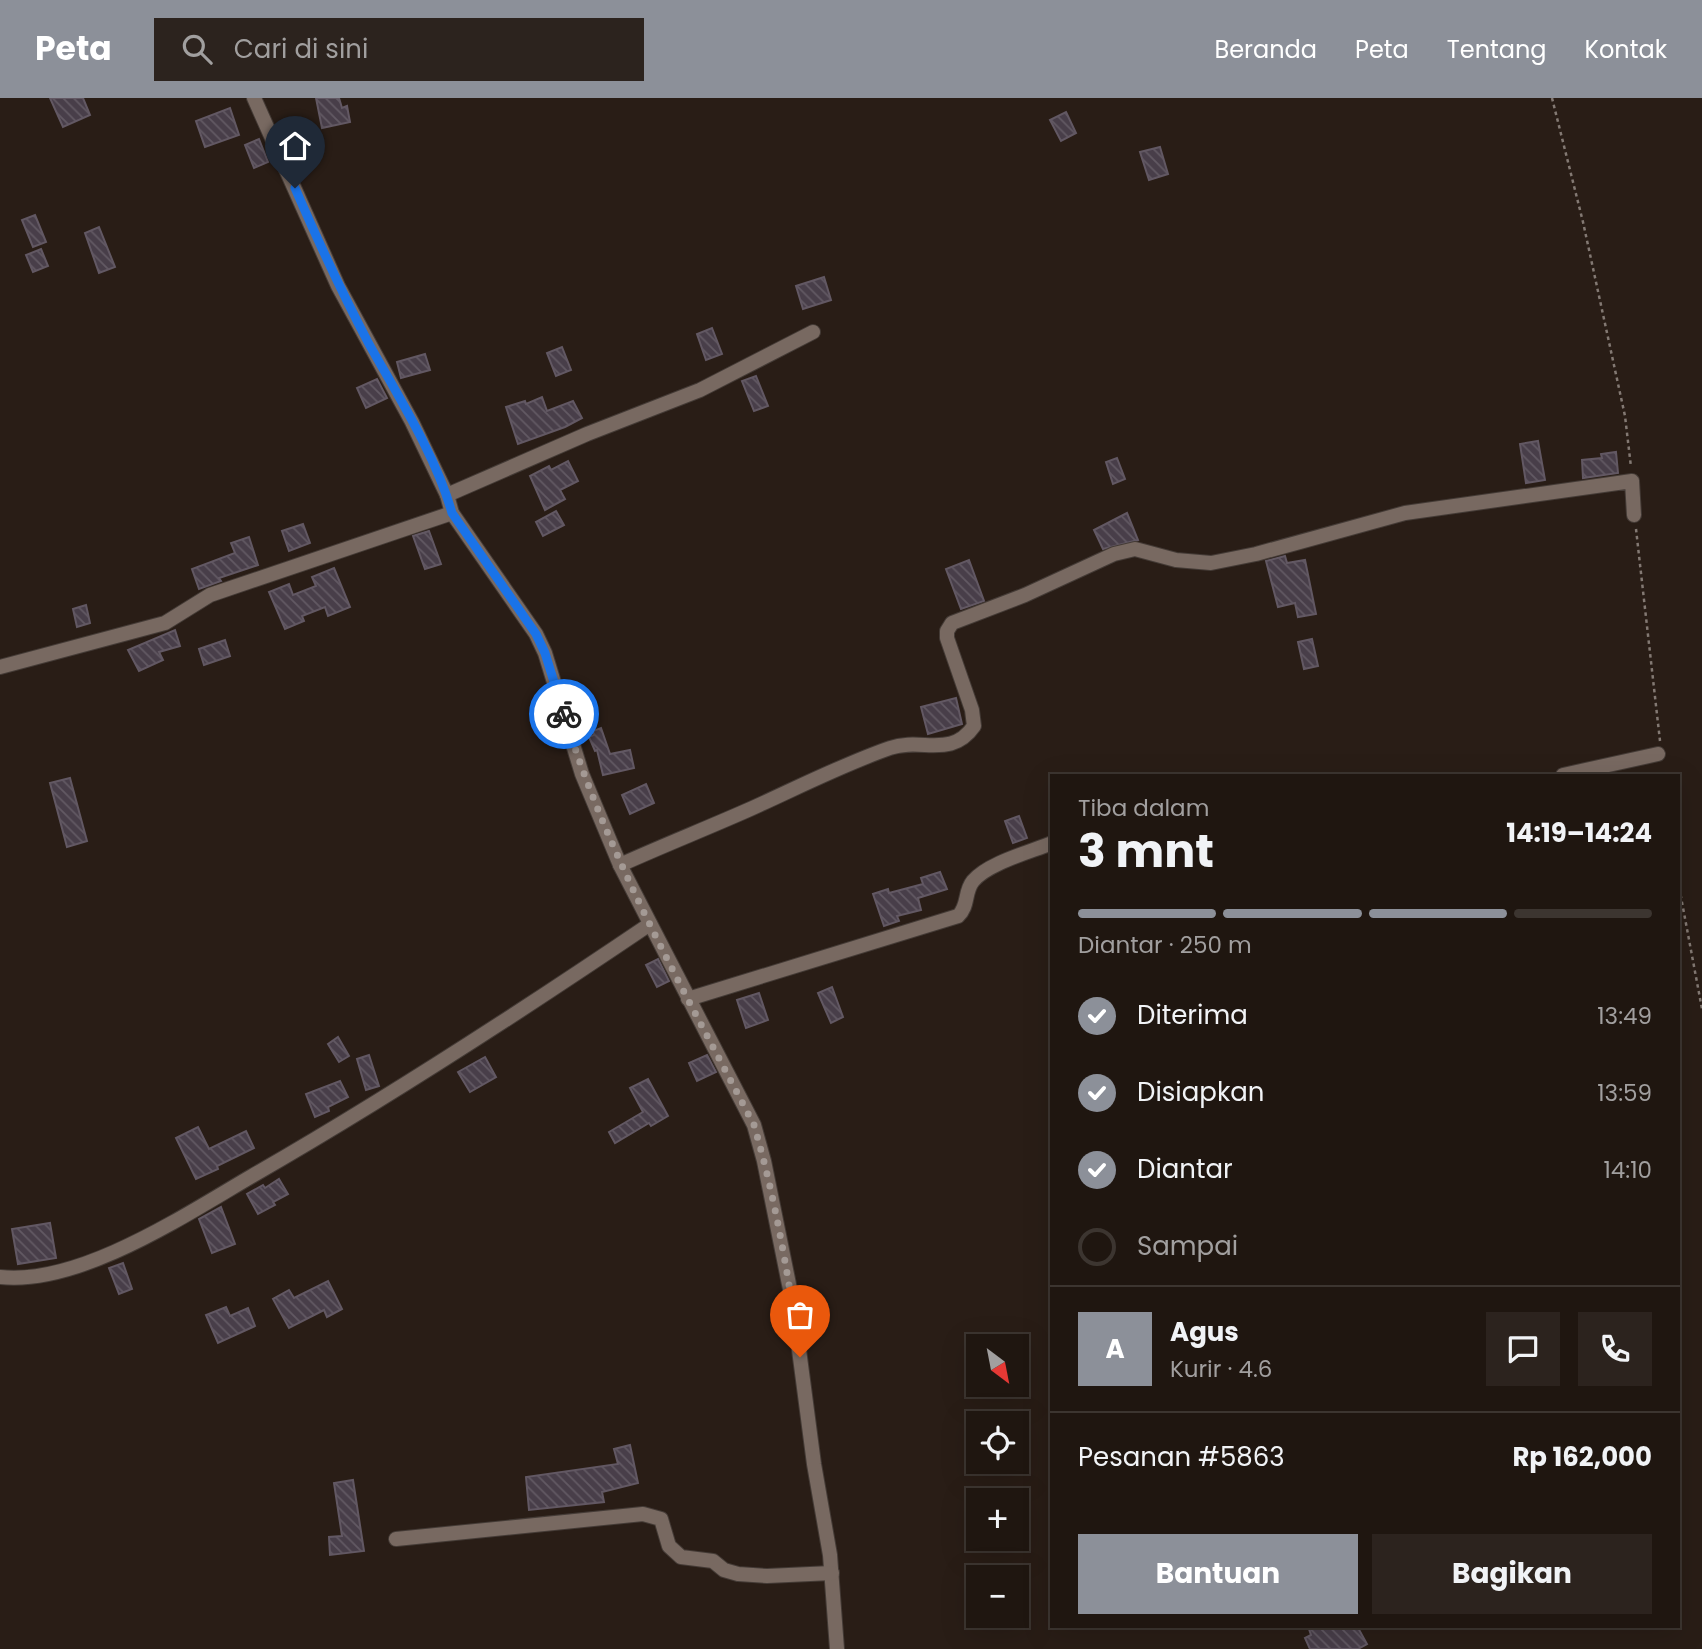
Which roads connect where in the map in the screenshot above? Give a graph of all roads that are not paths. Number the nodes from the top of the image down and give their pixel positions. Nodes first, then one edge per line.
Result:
1 (254, 98) edge
2 (813, 332) dead end
3 (447, 495) junction
4 (452, 513) junction
5 (1634, 515) road end
6 (0, 667) edge
7 (1658, 754) road end
8 (1568, 774) edge
9 (1050, 844) edge
10 (620, 864) junction
11 (650, 924) junction
12 (688, 999) junction
13 (0, 1277) edge
14 (396, 1539) dead end
15 (832, 1573) junction
16 (837, 1649) edge

1 - 3 street
2 - 3 street
3 - 4 street
4 - 6 street
4 - 10 street
5 - 10 street
7 - 8 street
9 - 12 street
10 - 11 street
11 - 12 street
11 - 13 street
12 - 15 street
14 - 15 street
15 - 16 street

